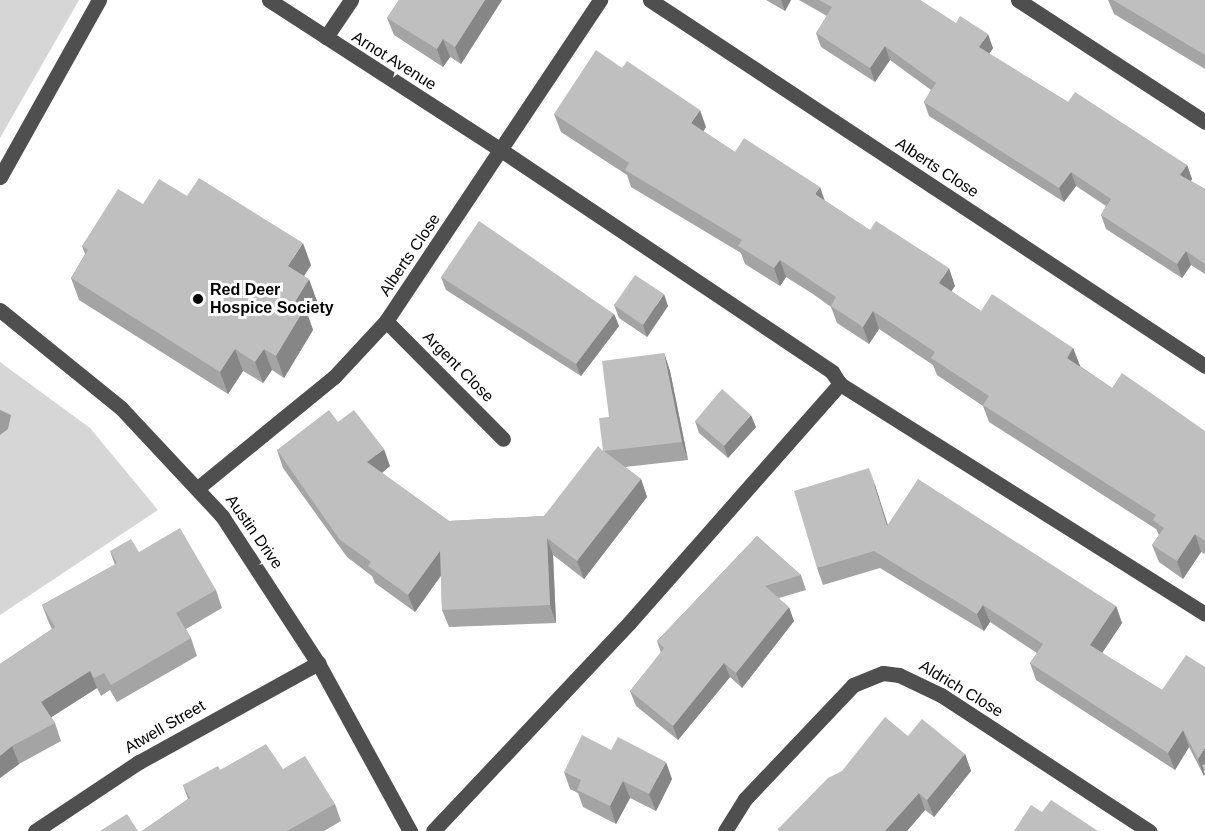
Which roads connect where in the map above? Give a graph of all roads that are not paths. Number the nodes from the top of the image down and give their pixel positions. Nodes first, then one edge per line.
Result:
1 (99, 0) edge
2 (269, 0) edge
3 (351, 0) edge
4 (600, 0) edge
5 (650, 0) edge
6 (1018, 0) edge
7 (326, 37) junction
8 (1205, 122) edge
9 (501, 150) junction
10 (0, 177) edge
11 (0, 310) edge
12 (386, 321) junction
13 (1205, 366) edge
14 (840, 384) junction
15 (503, 439) dead end
16 (199, 487) junction
17 (1205, 614) edge
18 (318, 663) junction
19 (35, 831) edge
20 (410, 831) edge
21 (433, 831) edge
22 (725, 831) edge
23 (1149, 831) edge

1 - 10 street
2 - 7 street, Arnot Avenue
3 - 7 street
4 - 9 street, Alberts Close
5 - 13 street, Alberts Close
6 - 8 street
7 - 9 street, Arnot Avenue
9 - 12 street, Alberts Close
9 - 14 street, Arnot Avenue
11 - 16 street, Austin Drive
12 - 15 street, Argent Close
12 - 16 street, Alberts Close
14 - 17 street, Arnot Avenue
14 - 21 street
16 - 18 street, Austin Drive
18 - 19 street, Atwell Street
18 - 20 street, Austin Drive
22 - 23 street, Aldrich Close

